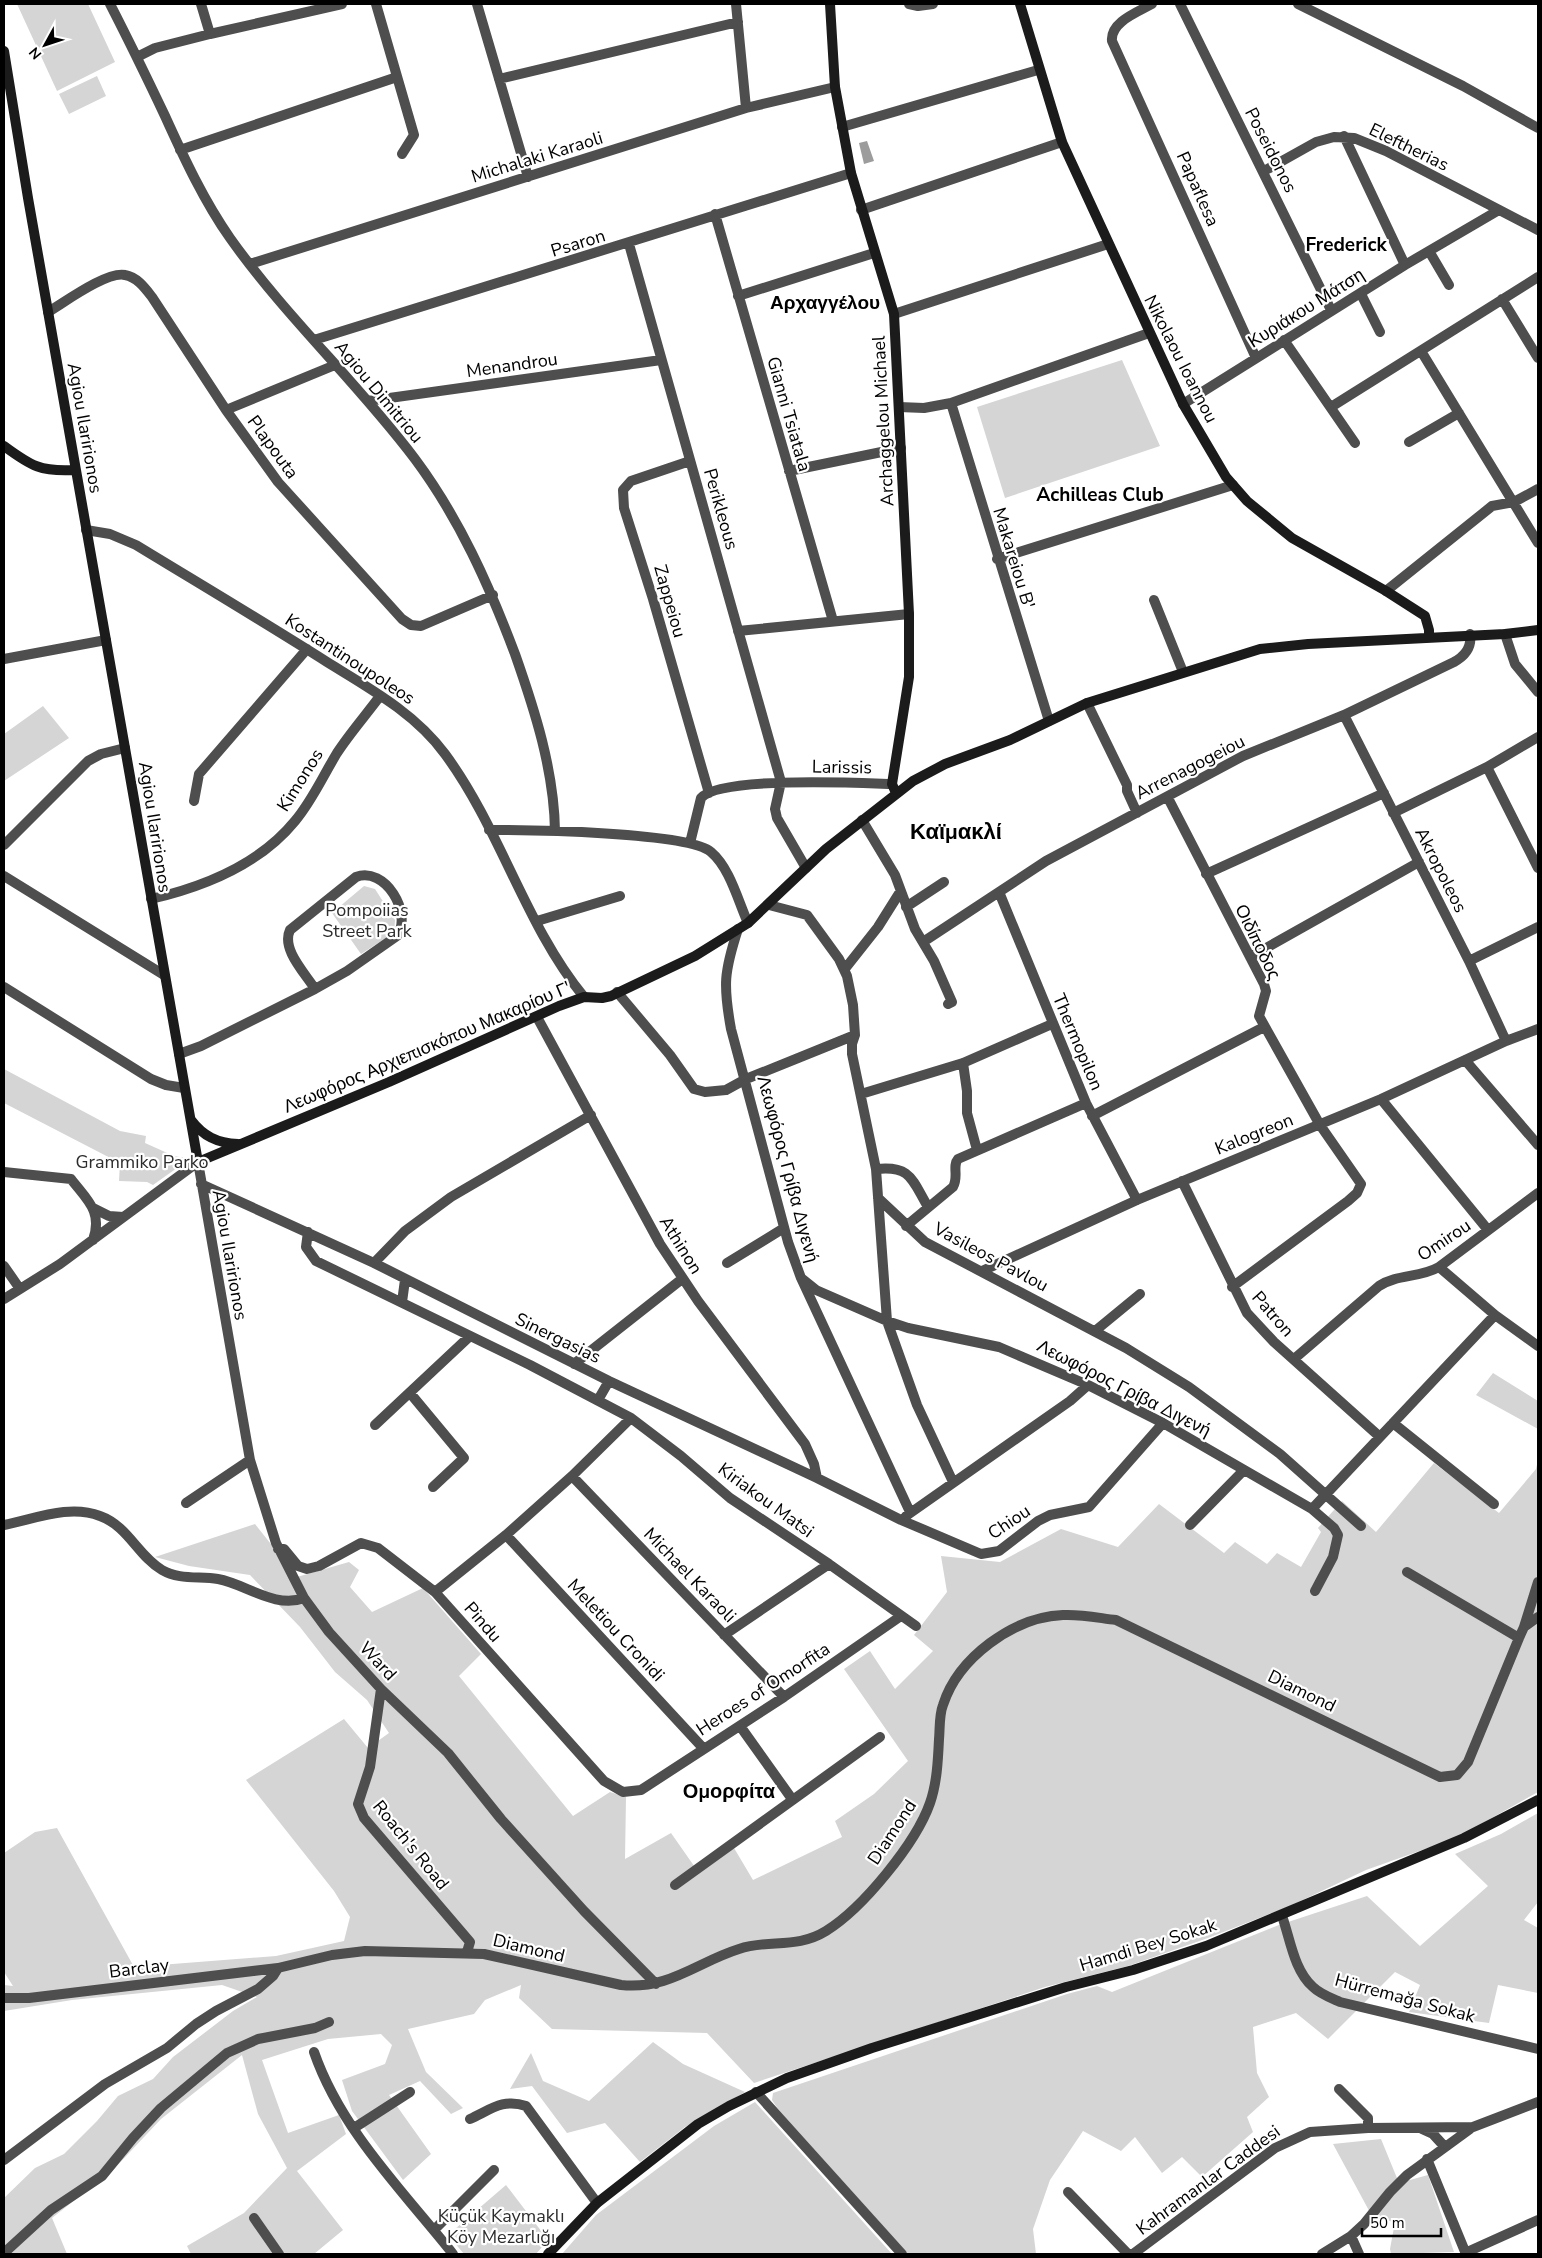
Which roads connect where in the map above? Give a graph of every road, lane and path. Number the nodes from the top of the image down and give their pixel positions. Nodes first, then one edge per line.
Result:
1 (110, 4) edge
2 (201, 4) edge
3 (342, 4) edge
4 (376, 4) edge
5 (476, 4) edge
6 (736, 4) edge
7 (830, 4) edge
8 (908, 4) edge
9 (932, 4) edge
10 (1020, 4) edge
11 (1152, 4) edge
12 (1180, 4) edge
13 (1298, 4) edge
14 (738, 22) junction
15 (210, 34) junction
16 (4, 51) edge
17 (137, 56) junction
18 (1038, 70) junction
19 (397, 77) junction
20 (499, 79) junction
21 (835, 87) junction
22 (746, 108) junction
23 (842, 127) junction
24 (1538, 128) edge
25 (1344, 136) junction
26 (1062, 142) junction
27 (180, 150) junction
28 (402, 154) dead end
29 (1264, 171) junction
30 (851, 173) junction
31 (528, 177) junction
32 (861, 210) junction
33 (1499, 210) junction
34 (714, 214) junction
35 (1538, 230) edge
36 (629, 244) junction
37 (1108, 244) junction
38 (1429, 251) junction
39 (874, 253) junction
40 (250, 264) junction
41 (1405, 265) junction
42 (1538, 277) edge
43 (1449, 285) dead end
44 (1361, 294) junction
45 (738, 296) junction
46 (1502, 299) junction
47 (1331, 310) junction
48 (48, 312) junction
49 (894, 314) junction
50 (1148, 332) junction
51 (1380, 332) dead end
52 (314, 340) junction
53 (1284, 340) junction
54 (1421, 351) junction
55 (1256, 358) junction
56 (1538, 358) edge
57 (661, 360) junction
58 (335, 365) junction
59 (368, 401) junction
60 (951, 403) junction
61 (1183, 404) junction
62 (898, 407) junction
63 (1331, 407) junction
64 (226, 410) junction
65 (1459, 413) junction
66 (1410, 442) dead end
67 (1356, 443) dead end
68 (4, 446) edge
69 (901, 448) junction
70 (690, 461) junction
71 (75, 470) junction
72 (788, 471) junction
73 (1233, 485) junction
74 (1538, 489) edge
75 (1514, 502) junction
76 (86, 530) junction
77 (1538, 543) edge
78 (997, 559) junction
79 (1386, 591) junction
80 (493, 595) junction
81 (1154, 600) dead end
82 (909, 614) junction
83 (833, 621) junction
84 (738, 630) junction
85 (1538, 630) edge
86 (1470, 634) junction
87 (1505, 634) junction
88 (1429, 638) junction
89 (106, 640) junction
90 (307, 649) junction
91 (5, 655) edge
92 (1183, 672) junction
93 (1538, 692) edge
94 (380, 696) junction
95 (1087, 703) junction
96 (1344, 715) junction
97 (1048, 721) junction
98 (1538, 737) edge
99 (125, 748) junction
100 (1487, 766) junction
101 (781, 782) junction
102 (894, 788) junction
103 (709, 793) junction
104 (1384, 793) junction
105 (1168, 798) junction
106 (194, 801) dead end
107 (1137, 813) junction
108 (1393, 813) junction
109 (862, 820) junction
110 (489, 830) junction
111 (556, 831) junction
112 (690, 843) junction
113 (4, 845) edge
114 (1419, 862) junction
115 (806, 868) junction
116 (1538, 868) edge
117 (1206, 874) junction
118 (4, 876) edge
119 (944, 882) dead end
120 (900, 892) junction
121 (999, 892) junction
122 (620, 896) dead end
123 (151, 899) junction
124 (768, 905) junction
125 (906, 907) junction
126 (537, 921) junction
127 (748, 923) junction
128 (1538, 927) edge
129 (738, 929) junction
130 (923, 942) junction
131 (1250, 957) junction
132 (1469, 961) junction
133 (844, 970) junction
134 (164, 975) junction
135 (4, 987) edge
136 (315, 989) junction
137 (617, 992) junction
138 (584, 997) junction
139 (948, 1004) dead end
140 (537, 1017) junction
141 (1052, 1024) junction
142 (1264, 1027) junction
143 (1538, 1029) edge
144 (855, 1035) junction
145 (1506, 1041) junction
146 (179, 1054) junction
147 (1465, 1060) junction
148 (963, 1064) junction
149 (746, 1079) junction
150 (184, 1088) junction
151 (861, 1094) junction
152 (1381, 1099) junction
153 (1086, 1103) junction
154 (590, 1115) junction
155 (1092, 1116) junction
156 (188, 1117) junction
157 (1320, 1124) junction
158 (239, 1144) junction
159 (1538, 1145) edge
160 (977, 1150) junction
161 (198, 1162) junction
162 (876, 1169) junction
163 (4, 1172) edge
164 (1182, 1181) junction
165 (201, 1184) junction
166 (1538, 1192) edge
167 (878, 1198) junction
168 (1137, 1200) junction
169 (928, 1207) junction
170 (93, 1208) junction
171 (123, 1217) junction
172 (906, 1226) junction
173 (784, 1228) junction
174 (1488, 1230) junction
175 (308, 1232) junction
176 (93, 1240) junction
177 (374, 1263) junction
178 (727, 1264) dead end
179 (4, 1266) edge
180 (1439, 1268) junction
181 (982, 1271) junction
182 (801, 1278) junction
183 (682, 1279) junction
184 (406, 1280) junction
185 (1232, 1287) junction
186 (20, 1289) junction
187 (1140, 1294) dead end
188 (4, 1299) edge
189 (402, 1302) junction
190 (1495, 1315) junction
191 (887, 1320) junction
192 (1094, 1331) junction
193 (470, 1336) junction
194 (1538, 1346) edge
195 (1294, 1359) junction
196 (574, 1364) junction
197 (609, 1381) junction
198 (1088, 1385) junction
199 (410, 1393) junction
200 (598, 1400) junction
201 (631, 1418) junction
202 (1163, 1423) junction
203 (1393, 1423) junction
204 (374, 1425) dead end
205 (1380, 1437) junction
206 (250, 1460) junction
207 (1244, 1470) junction
208 (572, 1476) junction
209 (817, 1478) junction
210 (953, 1482) junction
211 (433, 1487) dead end
212 (1326, 1493) junction
213 (186, 1503) dead end
214 (1494, 1504) dead end
215 (1312, 1509) junction
216 (910, 1512) junction
217 (901, 1520) junction
218 (1190, 1524) dead end
219 (4, 1525) edge
220 (1361, 1526) dead end
221 (506, 1535) junction
222 (278, 1549) junction
223 (829, 1564) junction
224 (1408, 1572) dead end
225 (1538, 1582) edge
226 (1316, 1591) dead end
227 (435, 1592) junction
228 (304, 1598) junction
229 (901, 1616) junction
230 (1538, 1617) edge
231 (916, 1626) dead end
232 (1524, 1628) junction
233 (724, 1635) junction
234 (1519, 1638) junction
235 (381, 1689) junction
236 (784, 1697) junction
237 (740, 1726) junction
238 (880, 1738) dead end
239 (703, 1748) junction
240 (643, 1788) joint
241 (792, 1799) junction
242 (1538, 1800) edge
243 (675, 1885) dead end
244 (1282, 1916) junction
245 (467, 1952) junction
246 (278, 1968) junction
247 (656, 1984) junction
248 (4, 1998) edge
249 (329, 2022) dead end
250 (1538, 2049) edge
251 (314, 2052) dead end
252 (1339, 2089) dead end
253 (410, 2092) dead end
254 (756, 2092) junction
255 (1538, 2102) edge
256 (470, 2120) dead end
257 (1473, 2127) junction
258 (354, 2128) junction
259 (1368, 2128) junction
260 (1421, 2128) junction
261 (1444, 2146) junction
262 (1427, 2159) junction
263 (4, 2160) edge
264 (494, 2170) dead end
265 (1068, 2192) dead end
266 (597, 2203) junction
267 (254, 2218) dead end
268 (1538, 2220) edge
269 (434, 2230) junction
270 (1351, 2236) junction
271 (4, 2253) edge
272 (280, 2254) edge
273 (453, 2254) edge
274 (548, 2254) edge
275 (902, 2254) edge
276 (1128, 2254) edge
277 (1133, 2254) edge
278 (1322, 2254) edge
279 (1359, 2254) edge
280 (1466, 2254) edge

1 - 17 street, Agiou Dimitriou
2 - 15 street
3 - 15 street
4 - 19 street
5 - 20 street
6 - 14 street
7 - 21 street, Archaggelou Michael
8 - 9 street
10 - 18 street, Nikolaou Ioannou
11 - 55 street, Papaflesa
12 - 29 street, Poseidonos
13 - 24 street
14 - 20 street
14 - 22 street
15 - 17 street
16 - 48 street, Agiou Ilaririonos
17 - 27 street, Agiou Dimitriou
18 - 23 street
18 - 26 street, Nikolaou Ioannou
19 - 27 street
19 - 28 street
20 - 31 street
21 - 22 street, Michalaki Karaoli
21 - 23 street, Archaggelou Michael
22 - 31 street, Michalaki Karaoli
23 - 30 street, Archaggelou Michael
25 - 29 street, Eleftherias
25 - 33 street, Eleftherias
25 - 41 street
26 - 32 street
26 - 37 street, Nikolaou Ioannou
27 - 40 street, Agiou Dimitriou
29 - 47 street, Poseidonos
30 - 32 street, Archaggelou Michael
30 - 34 street, Psaron
31 - 40 street, Michalaki Karaoli
32 - 39 street, Archaggelou Michael
33 - 35 street, Eleftherias
33 - 38 street, Κυριάκου Μάτση
34 - 36 street, Psaron
34 - 45 street, Gianni Tsiatala
36 - 52 street, Psaron
36 - 57 street, Perikleous
37 - 49 street
37 - 50 street, Nikolaou Ioannou
38 - 41 street, Κυριάκου Μάτση
38 - 43 street
39 - 45 street
39 - 49 street, Archaggelou Michael
40 - 52 street, Agiou Dimitriou
41 - 44 street, Κυριάκου Μάτση
42 - 46 street
44 - 47 street, Κυριάκου Μάτση
44 - 51 street
45 - 72 street, Gianni Tsiatala
46 - 54 street
46 - 56 street
47 - 53 street, Κυριάκου Μάτση
48 - 64 street, Plapouta
48 - 71 street, Agiou Ilaririonos
49 - 62 street, Archaggelou Michael
50 - 60 street
50 - 61 street, Nikolaou Ioannou
52 - 58 street, Agiou Dimitriou
53 - 55 street, Κυριάκου Μάτση
53 - 63 street
54 - 63 street
54 - 65 street
55 - 61 street, Κυριάκου Μάτση
57 - 59 street, Menandrou
57 - 70 street, Perikleous
58 - 59 street, Agiou Dimitriou
58 - 64 street
59 - 80 street, Agiou Dimitriou
60 - 62 street
60 - 78 street, Makareiou B'
61 - 73 street, Nikolaou Ioannou
62 - 69 street, Archaggelou Michael
63 - 67 street
64 - 80 street, Plapouta
65 - 66 street
65 - 75 street
68 - 71 street
69 - 72 street
69 - 82 street, Archaggelou Michael
70 - 84 street, Perikleous
70 - 103 street, Zappeiou
71 - 76 street, Agiou Ilaririonos
72 - 83 street, Gianni Tsiatala
73 - 78 street
73 - 79 street, Nikolaou Ioannou
74 - 75 street
75 - 77 street
75 - 79 street
76 - 89 street, Agiou Ilaririonos
76 - 90 street, Kostantinoupoleos
78 - 97 street, Makareiou B'
79 - 88 street, Nikolaou Ioannou
80 - 111 street, Agiou Dimitriou
81 - 92 street
82 - 83 street
82 - 102 street, Archaggelou Michael
83 - 84 street
84 - 101 street, Perikleous
85 - 87 street, Λεωφόρος Αρχιεπισκόπου Μακαρίου Γ'
86 - 87 street, Λεωφόρος Αρχιεπισκόπου Μακαρίου Γ'
86 - 88 street, Λεωφόρος Αρχιεπισκόπου Μακαρίου Γ'
86 - 96 street, Arrenagogeiou
87 - 93 street
88 - 92 street, Λεωφόρος Αρχιεπισκόπου Μακαρίου Γ'
89 - 91 street
89 - 99 street, Agiou Ilaririonos
90 - 94 street, Kostantinoupoleos
90 - 106 street
92 - 95 street, Λεωφόρος Αρχιεπισκόπου Μακαρίου Γ'
94 - 110 street, Kostantinoupoleos
94 - 123 street, Kimonos
95 - 97 street, Λεωφόρος Αρχιεπισκόπου Μακαρίου Γ'
95 - 107 street
96 - 104 street, Akropoleos
96 - 105 street, Arrenagogeiou
97 - 102 street, Λεωφόρος Αρχιεπισκόπου Μακαρίου Γ'
98 - 100 street
99 - 113 street
99 - 123 street, Agiou Ilaririonos
100 - 108 street
100 - 116 street
101 - 102 street, Larissis
101 - 103 street, Larissis
101 - 115 street
102 - 109 street, Λεωφόρος Αρχιεπισκόπου Μακαρίου Γ'
103 - 112 street
104 - 108 street, Akropoleos
104 - 117 street
105 - 107 street, Arrenagogeiou
105 - 117 street, Οιδίποδος
107 - 121 street, Arrenagogeiou
108 - 114 street, Akropoleos
109 - 115 street, Λεωφόρος Αρχιεπισκόπου Μακαρίου Γ'
109 - 120 street
110 - 111 street
110 - 126 street, Kostantinoupoleos
111 - 112 street
112 - 127 street
114 - 131 street
114 - 132 street, Akropoleos
115 - 124 street, Λεωφόρος Αρχιεπισκόπου Μακαρίου Γ'
117 - 131 street, Οιδίποδος
118 - 134 street
119 - 125 street
120 - 125 street
120 - 133 street
121 - 130 street, Arrenagogeiou
121 - 141 street, Thermopilon
122 - 126 street
123 - 134 street, Agiou Ilaririonos
124 - 127 street, Λεωφόρος Αρχιεπισκόπου Μακαρίου Γ'
124 - 133 street
125 - 130 street
126 - 138 street, Kostantinoupoleos
127 - 129 street, Λεωφόρος Αρχιεπισκόπου Μακαρίου Γ'
128 - 132 street
129 - 137 street, Λεωφόρος Αρχιεπισκόπου Μακαρίου Γ'
129 - 149 street, Λεωφόρος Γρίβα Διγενή
130 - 139 street
131 - 142 street, Οιδίποδος
132 - 145 street, Akropoleos
133 - 144 street
134 - 146 street, Agiou Ilaririonos
135 - 150 street
136 - 136 street
136 - 146 street
137 - 138 street, Λεωφόρος Αρχιεπισκόπου Μακαρίου Γ'
137 - 149 street
138 - 140 street, Λεωφόρος Αρχιεπισκόπου Μακαρίου Γ'
140 - 154 street, Athinon
140 - 158 street, Λεωφόρος Αρχιεπισκόπου Μακαρίου Γ'
141 - 148 street
141 - 153 street, Thermopilon
142 - 155 street
142 - 157 street, Οιδίποδος
143 - 145 street, Kalogreon
144 - 149 street
144 - 151 street
145 - 147 street, Kalogreon
146 - 150 street, Agiou Ilaririonos
147 - 152 street, Kalogreon
147 - 159 street
148 - 151 street
148 - 160 street
149 - 173 street, Λεωφόρος Γρίβα Διγενή
150 - 156 street, Agiou Ilaririonos
151 - 162 street
152 - 157 street, Kalogreon
152 - 174 street
153 - 155 street, Thermopilon
153 - 160 street
154 - 177 street
154 - 183 street, Athinon
155 - 168 street, Thermopilon
156 - 158 street
156 - 161 street, Agiou Ilaririonos
157 - 164 street, Kalogreon
157 - 185 street, Οιδίποδος
158 - 161 street, Λεωφόρος Αρχιεπισκόπου Μακαρίου Γ'
160 - 169 street
161 - 165 street, Agiou Ilaririonos
161 - 171 street
162 - 167 street
162 - 169 street
163 - 170 street
164 - 168 street, Kalogreon
164 - 185 street, Patron
165 - 175 street, Sinergasias
165 - 206 street, Agiou Ilaririonos
166 - 174 street, Omirou
167 - 172 street, Vasileos Pavlou
167 - 191 street
168 - 181 street, Kalogreon
169 - 172 street
170 - 171 street
170 - 176 street
171 - 176 street
172 - 181 street, Vasileos Pavlou
173 - 178 street
173 - 182 street, Λεωφόρος Γρίβα Διγενή
174 - 180 street, Omirou
175 - 177 street, Sinergasias
175 - 189 street, Kiriakou Matsi
176 - 186 street
177 - 184 street, Sinergasias
179 - 186 street
180 - 190 street
180 - 195 street, Omirou
181 - 192 street, Vasileos Pavlou
182 - 191 street, Λεωφόρος Γρίβα Διγενή
182 - 216 street
183 - 196 street
183 - 209 street, Athinon
184 - 189 street
184 - 196 street, Sinergasias
185 - 195 street, Patron
186 - 188 street
187 - 192 street
189 - 193 street, Kiriakou Matsi
190 - 194 street
190 - 203 street
191 - 198 street, Λεωφόρος Γρίβα Διγενή
191 - 210 street
192 - 212 street, Vasileos Pavlou
193 - 199 street
193 - 200 street, Kiriakou Matsi
195 - 205 street, Patron
196 - 197 street, Sinergasias
197 - 200 street
197 - 209 street, Sinergasias
198 - 202 street, Λεωφόρος Γρίβα Διγενή
198 - 210 street
199 - 204 street
199 - 211 street
200 - 201 street, Kiriakou Matsi
201 - 208 street
201 - 223 street, Kiriakou Matsi
202 - 207 street, Λεωφόρος Γρίβα Διγενή
202 - 217 street, Chiou
203 - 205 street
203 - 214 street
205 - 212 street
206 - 213 street
206 - 222 street, Agiou Ilaririonos
207 - 215 street, Λεωφόρος Γρίβα Διγενή
207 - 218 street
208 - 221 street
208 - 233 street, Michael Karaoli
209 - 217 street, Sinergasias
210 - 216 street
212 - 215 street
212 - 220 street, Vasileos Pavlou
215 - 226 street, Λεωφόρος Γρίβα Διγενή
216 - 217 street
219 - 228 street
221 - 227 street
221 - 239 street, Meletiou Cronidi
222 - 227 street, Pindu
222 - 228 street, Agiou Ilaririonos
223 - 229 street, Kiriakou Matsi
223 - 233 street
224 - 234 street
225 - 232 street
227 - 240 street, Pindu
228 - 235 street, Ward
229 - 231 street, Kiriakou Matsi
229 - 236 street, Heroes of Omorfita
230 - 232 street
232 - 234 street
233 - 236 street, Michael Karaoli
234 - 247 street, Diamond
235 - 245 street, Roach's Road
235 - 247 street, Ward
236 - 237 street, Heroes of Omorfita
237 - 239 street, Heroes of Omorfita
237 - 241 street
238 - 241 street
239 - 240 street, Heroes of Omorfita
241 - 243 street
242 - 244 street, Hamdi Bey Sokak
244 - 250 street, Hürremağa Sokak
244 - 254 street, Hamdi Bey Sokak
245 - 246 street, Diamond
245 - 247 street, Diamond
246 - 248 street, Barclay
246 - 263 street
249 - 271 street
251 - 258 street
252 - 259 street
253 - 258 street
254 - 266 street, Hamdi Bey Sokak
254 - 275 street
255 - 257 street, Kahramanlar Caddesi
256 - 266 street
257 - 260 street, Kahramanlar Caddesi
257 - 261 street
258 - 269 street
259 - 260 street, Kahramanlar Caddesi
259 - 277 street, Kahramanlar Caddesi
260 - 261 street
261 - 262 street
262 - 270 street
262 - 280 street
264 - 269 street
265 - 276 street
266 - 274 street, Hamdi Bey Sokak
267 - 272 street
268 - 280 street
269 - 273 street
270 - 278 street
270 - 279 street

